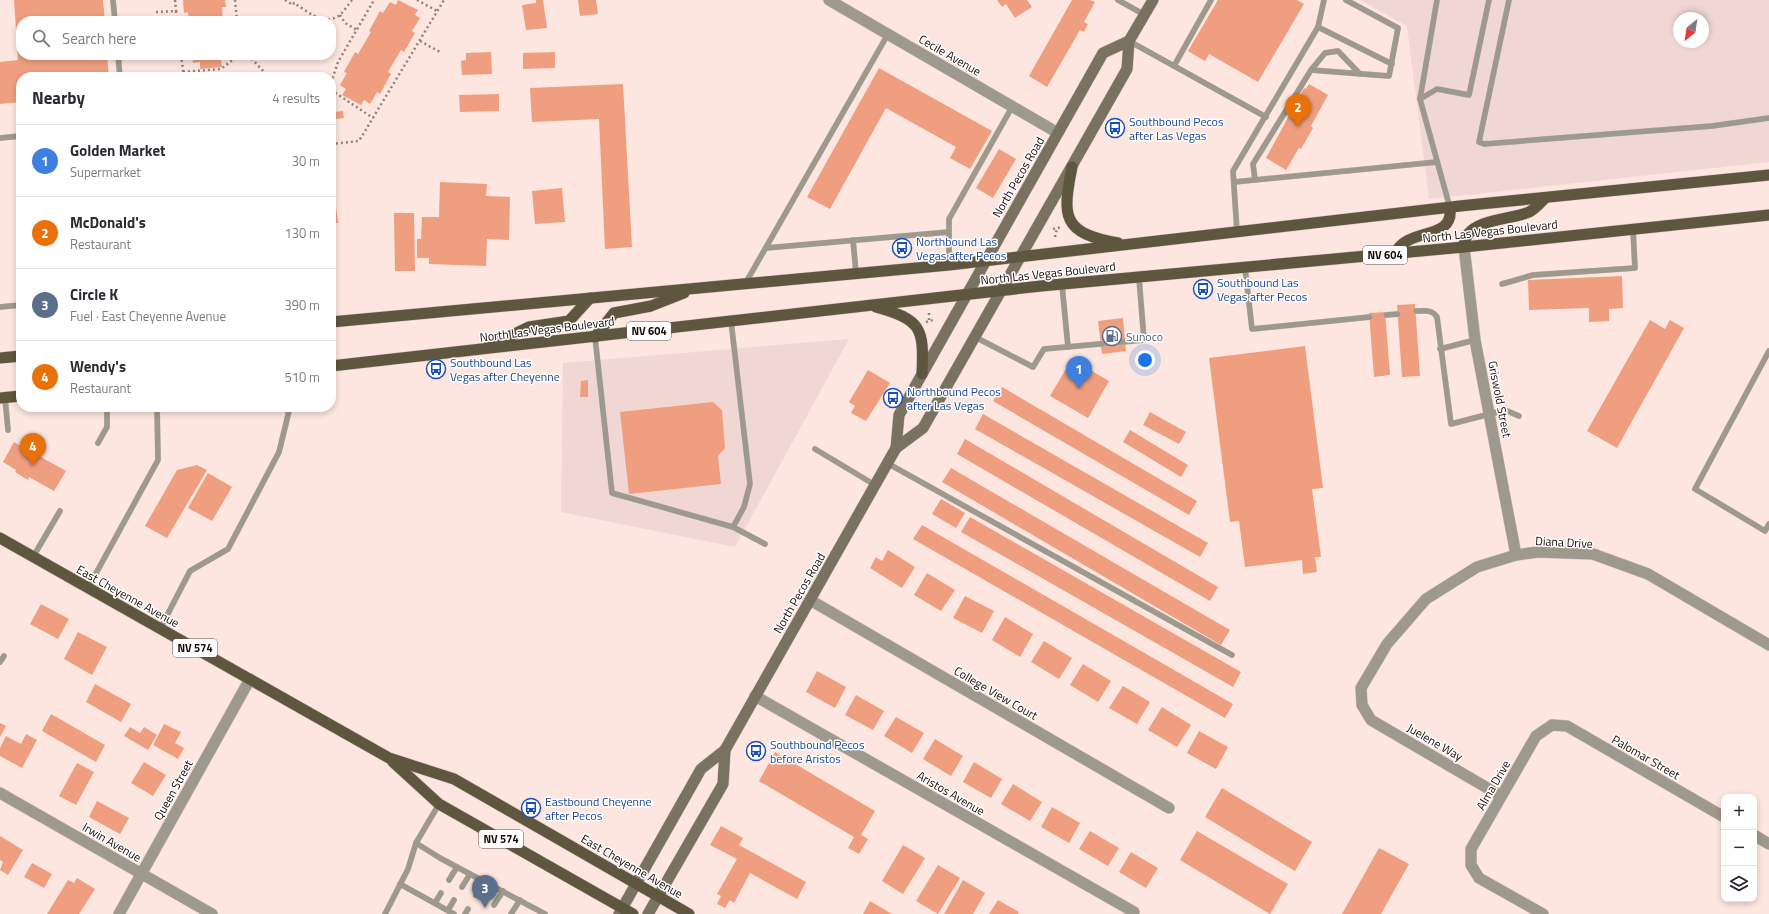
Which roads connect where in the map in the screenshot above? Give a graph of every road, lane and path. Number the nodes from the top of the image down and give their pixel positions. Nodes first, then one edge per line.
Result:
1 (113, 0) edge
2 (175, 0) edge
3 (235, 0) edge
4 (285, 0) edge
5 (352, 0) edge
6 (374, 0) edge
7 (417, 0) edge
8 (444, 0) edge
9 (829, 0) edge
10 (1118, 0) edge
11 (1153, 0) edge
12 (1211, 0) edge
13 (1324, 0) edge
14 (1346, 0) edge
15 (1436, 0) edge
16 (1489, 0) edge
17 (1509, 0) edge
18 (176, 11) junction
19 (437, 11) junction
20 (156, 12) dead end
21 (340, 15) junction
22 (1145, 15) junction
23 (115, 16) edge
24 (176, 16) edge
25 (237, 16) edge
26 (314, 16) edge
27 (336, 16) edge
28 (1318, 27) junction
29 (357, 30) junction
30 (888, 34) junction
31 (420, 41) junction
32 (1129, 41) junction
33 (440, 52) dead end
34 (118, 60) edge
35 (182, 60) edge
36 (233, 60) edge
37 (253, 60) edge
38 (1392, 64) junction
39 (1174, 66) junction
40 (1311, 70) junction
41 (120, 72) edge
42 (183, 72) joint
43 (265, 72) edge
44 (335, 72) edge
45 (1360, 74) junction
46 (336, 93) edge
47 (1420, 99) junction
48 (1012, 107) junction
49 (1266, 117) junction
50 (373, 118) junction
51 (1769, 118) edge
52 (1058, 133) junction
53 (16, 136) edge
54 (0, 138) edge
55 (336, 143) edge
56 (1438, 162) junction
57 (1072, 167) junction
58 (1769, 175) edge
59 (1255, 180) junction
60 (1234, 182) junction
61 (1545, 198) junction
62 (1450, 208) junction
63 (1769, 215) edge
64 (1062, 227) dead end
65 (1057, 228) junction
66 (1053, 229) dead end
67 (1634, 230) junction
68 (949, 232) junction
69 (1237, 232) junction
70 (1055, 237) dead end
71 (853, 240) junction
72 (1130, 245) junction
73 (1464, 247) junction
74 (766, 248) junction
75 (1395, 254) junction
76 (1020, 257) junction
77 (986, 261) junction
78 (949, 265) junction
79 (1245, 268) junction
80 (856, 273) junction
81 (1139, 278) junction
82 (745, 284) junction
83 (1502, 284) dead end
84 (1062, 285) junction
85 (700, 288) junction
86 (1001, 291) junction
87 (966, 295) junction
88 (590, 298) junction
89 (16, 305) edge
90 (870, 305) junction
91 (0, 307) edge
92 (1416, 312) dead end
93 (929, 313) dead end
94 (1398, 314) dead end
95 (1386, 315) dead end
96 (1370, 317) dead end
97 (934, 320) dead end
98 (731, 321) junction
99 (929, 321) junction
100 (336, 322) edge
101 (925, 322) dead end
102 (595, 337) junction
103 (975, 337) junction
104 (1475, 340) junction
105 (1068, 347) junction
106 (1440, 349) junction
107 (482, 350) junction
108 (1769, 351) edge
109 (16, 356) edge
110 (0, 358) edge
111 (336, 365) edge
112 (922, 374) junction
113 (16, 397) edge
114 (2, 398) edge
115 (107, 412) edge
116 (157, 412) edge
117 (289, 412) edge
118 (1489, 413) junction
119 (1519, 416) dead end
120 (8, 430) dead end
121 (98, 443) dead end
122 (896, 448) junction
123 (815, 449) dead end
124 (887, 463) junction
125 (875, 485) junction
126 (60, 511) dead end
127 (1769, 524) edge
128 (734, 528) junction
129 (1767, 533) edge
130 (0, 538) edge
131 (765, 544) dead end
132 (1516, 555) junction
133 (33, 557) junction
134 (88, 588) junction
135 (810, 600) junction
136 (160, 629) junction
137 (1769, 644) edge
138 (1232, 655) dead end
139 (4, 656) dead end
140 (0, 662) edge
141 (250, 679) junction
142 (755, 696) junction
143 (1362, 705) joint
144 (1552, 725) joint
145 (725, 750) junction
146 (389, 758) junction
147 (0, 793) edge
148 (1502, 796) junction
149 (439, 804) junction
150 (1169, 808) dead end
151 (1721, 815) edge
152 (1757, 837) edge
153 (416, 843) junction
154 (1769, 844) edge
155 (457, 868) junction
156 (142, 874) junction
157 (470, 874) junction
158 (449, 880) dead end
159 (484, 881) junction
160 (636, 883) junction
161 (400, 884) junction
162 (462, 887) dead end
163 (502, 891) junction
164 (441, 893) dead end
165 (476, 895) dead end
166 (659, 896) junction
167 (454, 900) dead end
168 (520, 900) junction
169 (435, 903) junction
170 (494, 905) dead end
171 (534, 908) junction
172 (448, 910) junction
173 (620, 911) edge
174 (1134, 912) dead end
175 (120, 914) edge
176 (212, 914) edge
177 (385, 914) edge
178 (454, 914) edge
179 (511, 914) edge
180 (531, 914) edge
181 (545, 914) edge
182 (633, 914) edge
183 (648, 914) edge
184 (689, 914) edge
185 (1542, 914) edge

1 - 23 lane
2 - 18 path
3 - 25 path
4 - 26 path
5 - 21 path
6 - 29 path
7 - 19 path
8 - 19 path
9 - 30 street, Cecile Avenue
10 - 22 lane
11 - 22 main road, North Pecos Road
12 - 39 lane
13 - 28 lane
14 - 38 lane
15 - 47 lane
16 - 47 lane
17 - 51 lane
18 - 20 path
18 - 24 path
19 - 31 path
21 - 27 path
21 - 29 path
22 - 32 main road, North Pecos Road
28 - 38 lane
28 - 49 lane
29 - 44 path
30 - 48 street, Cecile Avenue
30 - 74 lane
31 - 33 path
31 - 50 path
32 - 39 lane
32 - 52 main road, North Pecos Road
32 - 57 main road, North Pecos Road
34 - 41 lane
35 - 42 path
36 - 42 path
37 - 43 path
38 - 45 lane
39 - 49 lane
40 - 45 lane
40 - 45 lane
40 - 59 lane
46 - 50 path
47 - 56 lane
48 - 52 street, Cecile Avenue
48 - 68 lane
49 - 60 lane
50 - 55 path
52 - 77 main road, North Pecos Road
53 - 54 lane
56 - 59 lane
56 - 62 lane
57 - 72 main road
57 - 76 main road, North Pecos Road
58 - 61 main road, North Las Vegas Boulevard
59 - 60 lane
60 - 69 lane
61 - 62 main road, North Las Vegas Boulevard
61 - 73 main road
62 - 69 main road, North Las Vegas Boulevard
62 - 75 main road
63 - 67 main road, North Las Vegas Boulevard / NV 604
64 - 65 path
65 - 66 path
65 - 70 path
67 - 73 main road, North Las Vegas Boulevard / NV 604
67 - 83 lane
68 - 71 lane
68 - 78 lane
69 - 72 main road, North Las Vegas Boulevard
71 - 74 lane
71 - 80 lane
72 - 76 main road, North Las Vegas Boulevard
73 - 75 main road, North Las Vegas Boulevard / NV 604
73 - 104 street, Griswold Street
74 - 82 lane
75 - 79 main road, North Las Vegas Boulevard / NV 604
76 - 77 main road, North Las Vegas Boulevard
76 - 86 main road, North Pecos Road
77 - 78 main road, North Las Vegas Boulevard
77 - 87 main road, North Pecos Road
78 - 80 main road, North Las Vegas Boulevard
79 - 81 main road, North Las Vegas Boulevard / NV 604
79 - 96 lane
80 - 82 main road, North Las Vegas Boulevard
81 - 84 main road, North Las Vegas Boulevard / NV 604
81 - 105 lane
82 - 85 main road, North Las Vegas Boulevard
84 - 86 main road, North Las Vegas Boulevard / NV 604
84 - 105 lane
85 - 88 main road, North Las Vegas Boulevard
85 - 102 main road
86 - 87 main road, North Las Vegas Boulevard / NV 604
86 - 103 main road, North Pecos Road
87 - 90 main road, North Las Vegas Boulevard / NV 604
87 - 112 main road, North Pecos Road
88 - 100 main road, North Las Vegas Boulevard
88 - 107 main road
89 - 91 lane
90 - 98 main road, North Las Vegas Boulevard / NV 604
90 - 112 main road
92 - 106 lane
93 - 99 path
94 - 95 lane
97 - 99 path
98 - 102 main road, North Las Vegas Boulevard / NV 604
98 - 128 lane
99 - 101 path
102 - 107 main road, North Las Vegas Boulevard / NV 604
102 - 128 lane
103 - 105 lane
103 - 122 main road, North Pecos Road
104 - 106 lane
104 - 118 street, Griswold Street
106 - 118 lane
107 - 111 main road, North Las Vegas Boulevard / NV 604
108 - 129 lane
109 - 110 main road
112 - 122 main road, North Pecos Road
113 - 114 main road
114 - 120 lane
115 - 121 lane
116 - 134 lane
117 - 136 lane
118 - 119 lane
118 - 132 street, Griswold Street
122 - 124 main road, North Pecos Road
123 - 125 lane
124 - 125 main road, North Pecos Road
124 - 138 lane
125 - 135 main road, North Pecos Road
126 - 133 lane
127 - 129 lane
128 - 131 lane
130 - 133 main road, East Cheyenne Avenue / NV 574
132 - 137 street, Diana Drive
132 - 143 street, Diana Drive
133 - 134 main road, East Cheyenne Avenue / NV 574
134 - 136 main road, East Cheyenne Avenue / NV 574
135 - 142 main road, North Pecos Road
135 - 150 street, College View Court
136 - 141 main road, East Cheyenne Avenue / NV 574
139 - 140 lane
141 - 146 main road, East Cheyenne Avenue / NV 574
141 - 156 street, Queen Street
142 - 145 main road, North Pecos Road
142 - 174 street, Aristos Avenue
143 - 148 street, Juelene Way
144 - 148 street, Alma Drive
144 - 151 street, Palomar Street
145 - 160 main road, North Pecos Road
145 - 166 main road, North Pecos Road
146 - 149 main road, East Cheyenne Avenue / NV 574
146 - 160 main road, East Cheyenne Avenue / NV 574
147 - 156 street, Irwin Avenue
148 - 185 street, Alma Drive
149 - 153 lane
149 - 173 main road, East Cheyenne Avenue / NV 574
152 - 154 street
153 - 155 lane
153 - 161 lane
155 - 157 lane
155 - 158 lane
156 - 175 street, Queen Street
156 - 176 street, Irwin Avenue
157 - 159 lane
157 - 162 lane
159 - 163 lane
159 - 165 lane
160 - 166 main road, East Cheyenne Avenue / NV 574
160 - 173 main road, North Pecos Road
161 - 169 lane
161 - 177 lane
163 - 168 lane
163 - 170 lane
164 - 169 lane
166 - 183 main road, North Pecos Road
166 - 184 main road, East Cheyenne Avenue / NV 574
167 - 172 lane
168 - 171 lane
168 - 179 lane
169 - 172 lane
171 - 180 lane
171 - 181 lane
172 - 178 lane
173 - 182 main road, East Cheyenne Avenue / NV 574

